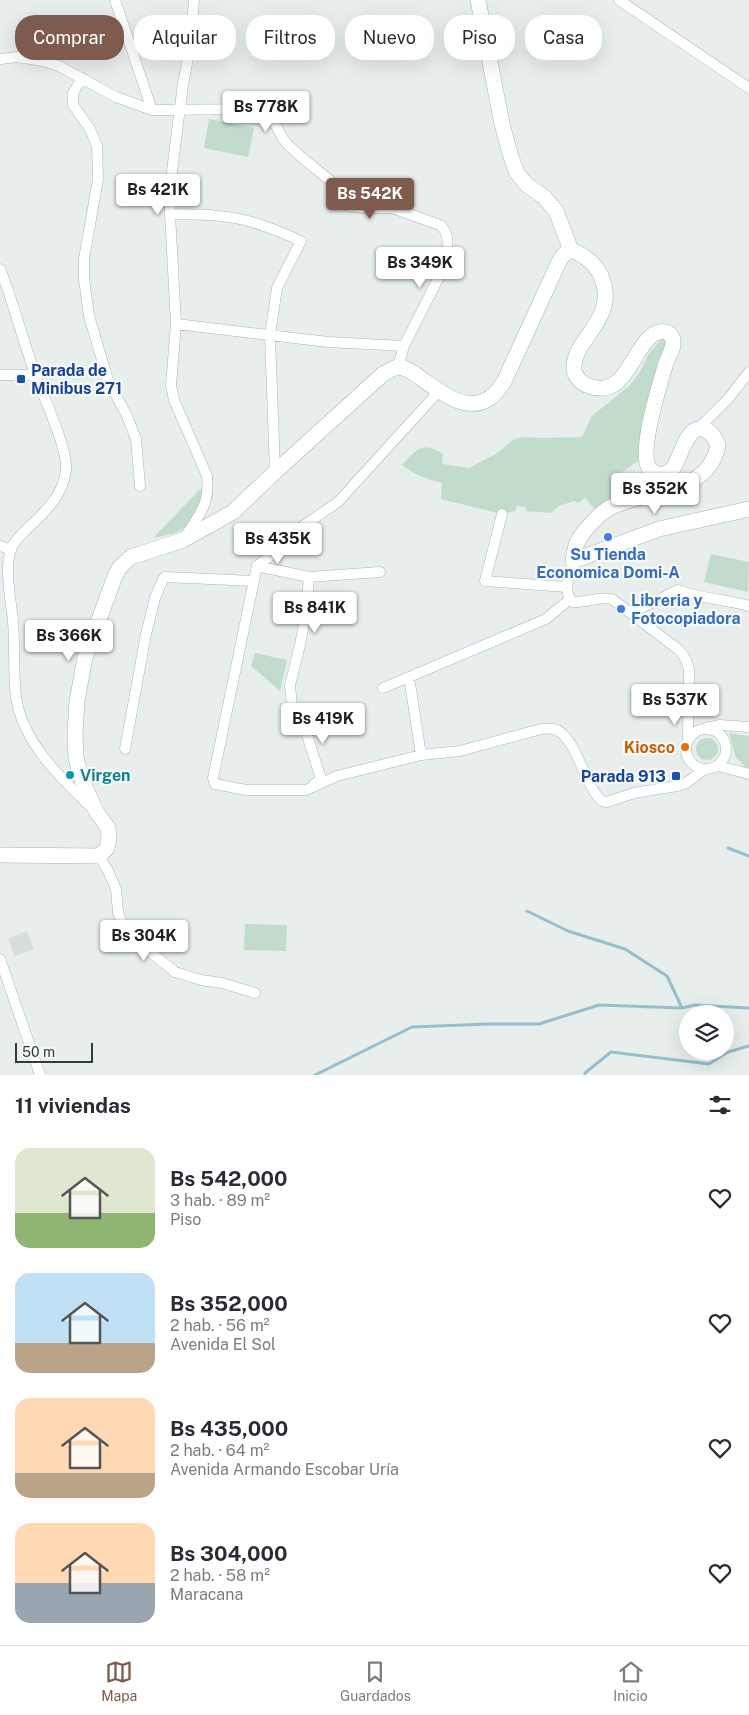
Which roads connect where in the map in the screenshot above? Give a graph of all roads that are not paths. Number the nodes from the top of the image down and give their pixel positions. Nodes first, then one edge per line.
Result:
1 (115, 0) edge
2 (194, 0) edge
3 (478, 0) edge
4 (620, 0) edge
5 (0, 59) edge
6 (82, 78) junction
7 (749, 88) edge
8 (180, 109) junction
9 (152, 110) junction
10 (171, 214) junction
11 (571, 250) junction
12 (2, 273) edge
13 (176, 324) junction
14 (270, 335) junction
15 (404, 346) junction
16 (398, 367) junction
17 (749, 372) edge
18 (35, 374) junction
19 (0, 375) edge
20 (439, 391) junction
21 (698, 429) junction
22 (275, 472) junction
23 (140, 486) dead end
24 (749, 509) edge
25 (502, 514) dead end
26 (183, 540) junction
27 (0, 546) edge
28 (11, 550) junction
29 (573, 561) junction
30 (257, 566) junction
31 (380, 572) dead end
32 (309, 578) junction
33 (254, 581) junction
34 (567, 587) junction
35 (570, 599) junction
36 (749, 606) edge
37 (631, 613) junction
38 (409, 677) junction
39 (383, 688) dead end
40 (688, 713) junction
41 (749, 727) edge
42 (717, 728) junction
43 (700, 730) junction
44 (688, 740) junction
45 (125, 750) dead end
46 (422, 755) junction
47 (725, 755) junction
48 (688, 759) junction
49 (718, 766) junction
50 (704, 769) junction
51 (744, 773) edge
52 (686, 783) junction
53 (306, 790) junction
54 (96, 812) junction
55 (1, 852) edge
56 (99, 856) junction
57 (0, 958) edge
58 (255, 993) dead end
59 (40, 1075) edge

1 - 9 street
2 - 8 street
3 - 11 main road
4 - 7 street
5 - 6 street
6 - 9 street
6 - 23 street
8 - 9 street
8 - 10 street
8 - 15 street
10 - 13 street
10 - 14 street
11 - 20 main road
11 - 21 main road
12 - 18 street
13 - 14 street
13 - 26 street
14 - 15 street
14 - 22 street
15 - 16 street
16 - 20 main road
16 - 22 main road
17 - 21 street
18 - 19 street
18 - 28 street
20 - 30 street
21 - 29 main road
22 - 26 main road
24 - 29 main road
25 - 34 street
26 - 54 main road
27 - 28 street
28 - 54 street
29 - 34 street
30 - 32 street
30 - 33 street
31 - 32 street
32 - 53 street
33 - 45 street
33 - 53 street
34 - 35 street
35 - 37 street
35 - 38 street
36 - 37 street
37 - 40 street
38 - 39 street
38 - 46 street
40 - 43 street
40 - 44 street
41 - 42 street
42 - 43 street
42 - 47 street
43 - 44 street
44 - 48 street
46 - 52 street
46 - 53 street
47 - 49 street
47 - 51 street
48 - 50 street
48 - 52 street
49 - 50 street
49 - 51 street
50 - 52 street
54 - 56 main road
55 - 56 main road
56 - 58 street
57 - 59 street

